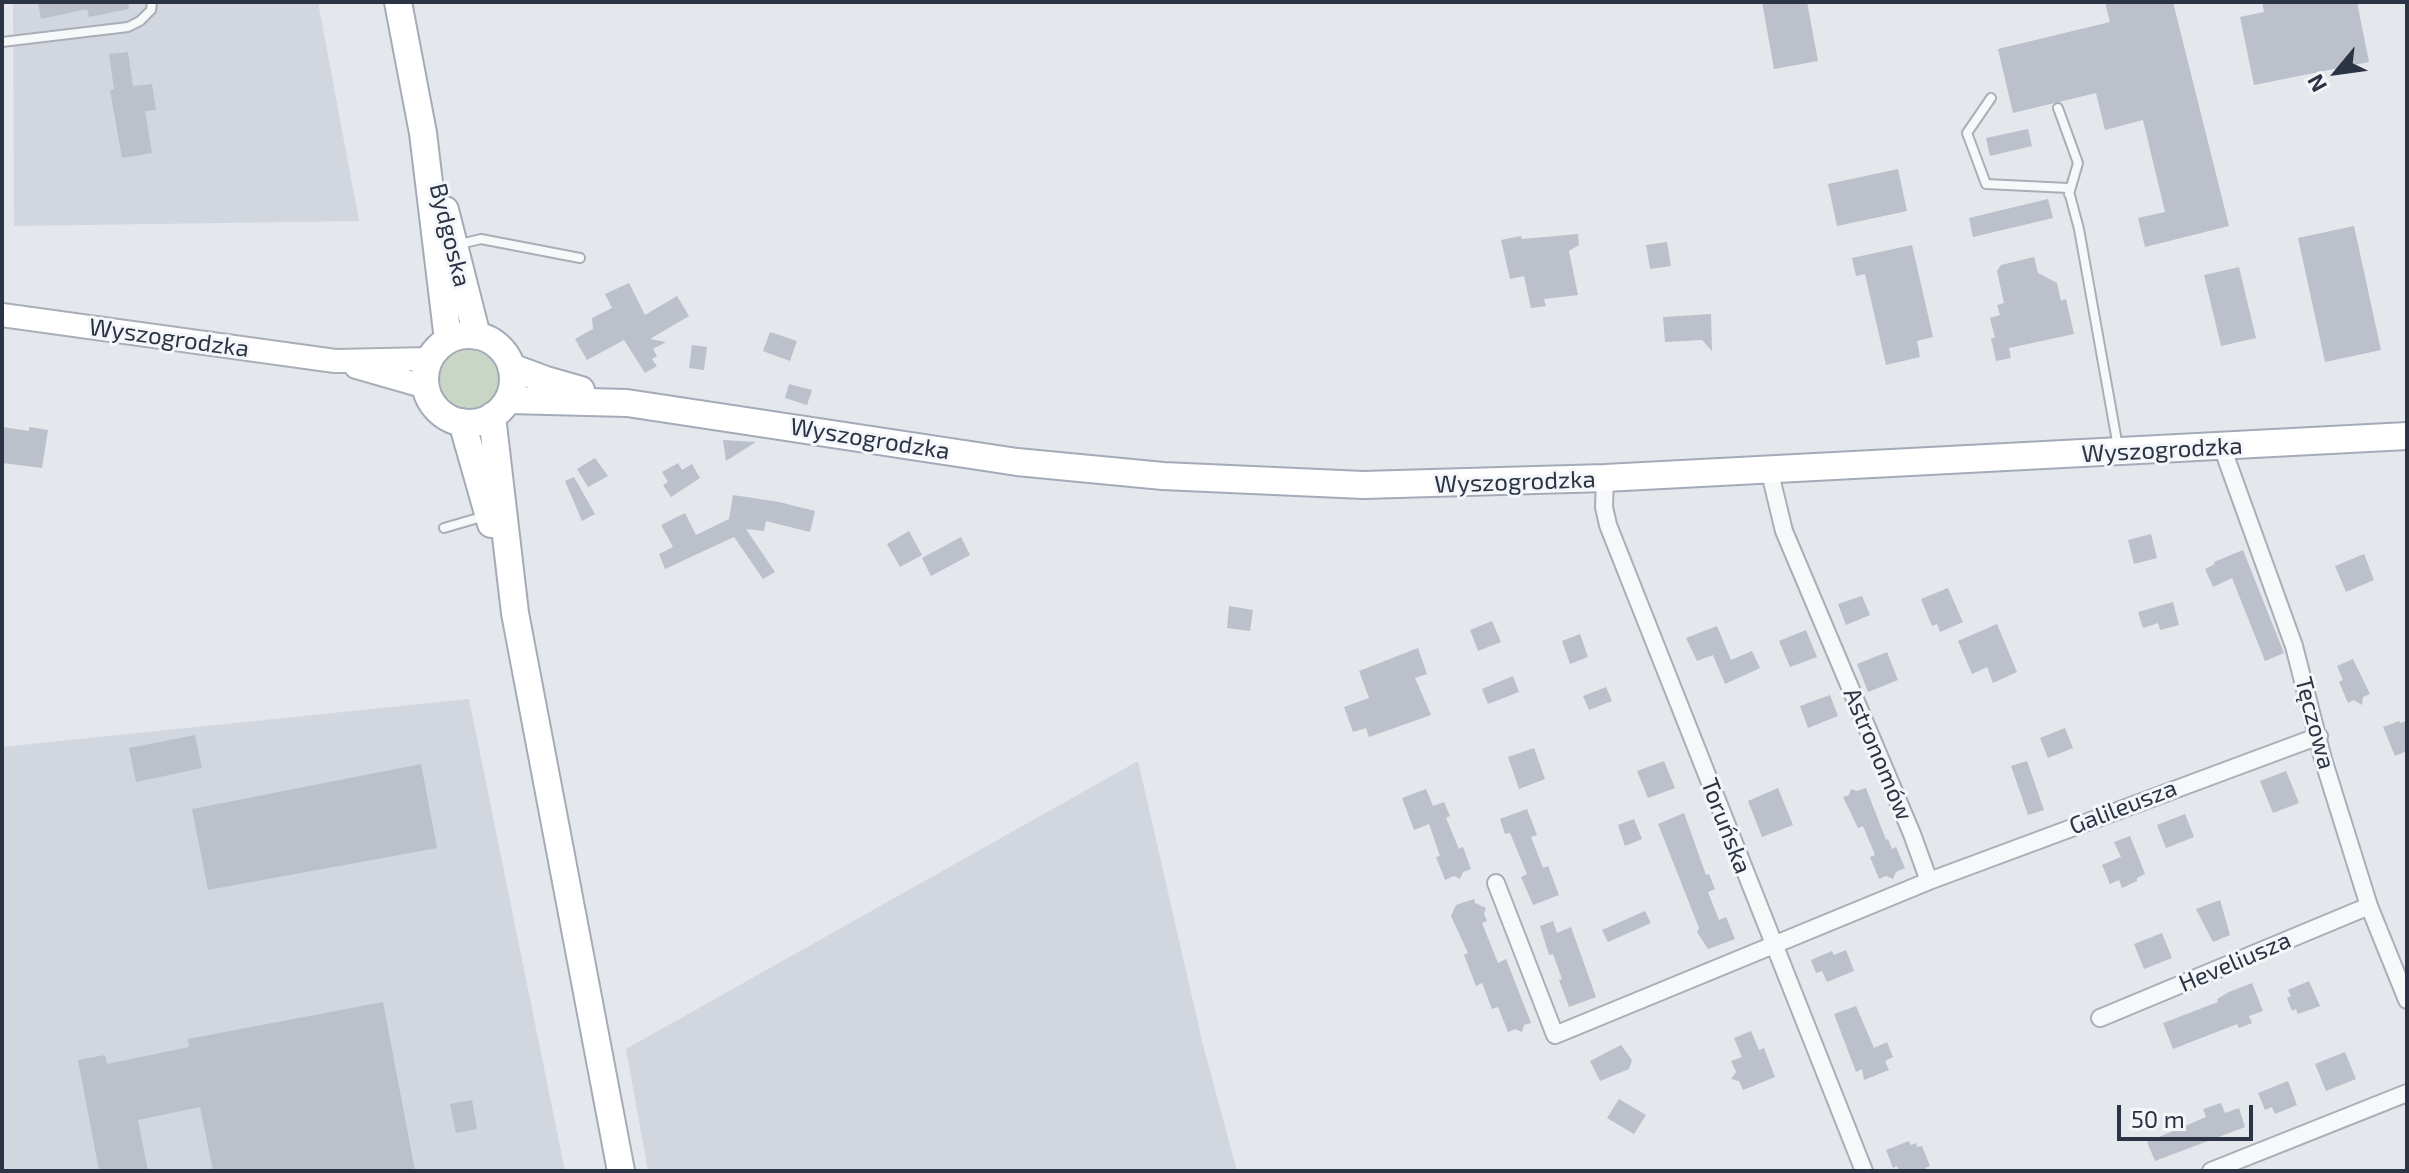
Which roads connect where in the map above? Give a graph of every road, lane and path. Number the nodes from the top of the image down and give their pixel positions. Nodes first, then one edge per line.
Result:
1 (152, 2) edge
2 (398, 2) edge
3 (2, 42) edge
4 (1991, 98) dead end
5 (2058, 108) dead end
6 (2069, 194) junction
7 (447, 255) junction
8 (580, 258) dead end
9 (2, 315) edge
10 (477, 336) junction
11 (439, 350) junction
12 (335, 361) junction
13 (511, 367) junction
14 (426, 387) junction
15 (627, 403) junction
16 (500, 408) junction
17 (462, 422) junction
18 (2407, 436) edge
19 (2222, 447) junction
20 (2119, 451) junction
21 (1769, 469) junction
22 (1605, 478) junction
23 (496, 510) junction
24 (444, 528) dead end
25 (2319, 736) junction
26 (1929, 881) junction
27 (1496, 883) dead end
28 (2369, 906) junction
29 (1772, 944) junction
30 (2407, 1000) edge
31 (2100, 1018) dead end
32 (2407, 1093) edge
33 (621, 1171) edge
34 (1864, 1171) edge
35 (2211, 1171) edge

1 - 3 lane
2 - 7 main road, Bydgoska
4 - 6 lane
5 - 6 lane
6 - 20 lane
7 - 8 lane
7 - 10 main road, Bydgoska
7 - 11 main road, Bydgoska
9 - 12 main road, Wyszogrodzka
10 - 11 main road
10 - 13 main road
11 - 12 main road, Wyszogrodzka
11 - 14 main road
12 - 14 main road, Wyszogrodzka
13 - 15 main road, Wyszogrodzka
13 - 16 main road
14 - 17 main road
15 - 16 main road, Wyszogrodzka
15 - 22 main road, Wyszogrodzka
16 - 17 main road
16 - 23 main road
17 - 23 main road
18 - 19 main road, Wyszogrodzka
19 - 20 main road, Wyszogrodzka
19 - 25 street, Tęczowa
20 - 21 main road, Wyszogrodzka
21 - 22 main road, Wyszogrodzka
21 - 26 street, Astronomów
22 - 29 street, Toruńska
23 - 24 lane
23 - 33 main road
25 - 26 street, Galileusza
25 - 28 street, Tęczowa
26 - 29 street
27 - 29 street
28 - 30 street, Tęczowa
28 - 31 street, Heveliusza
29 - 34 street, Toruńska
32 - 35 street

